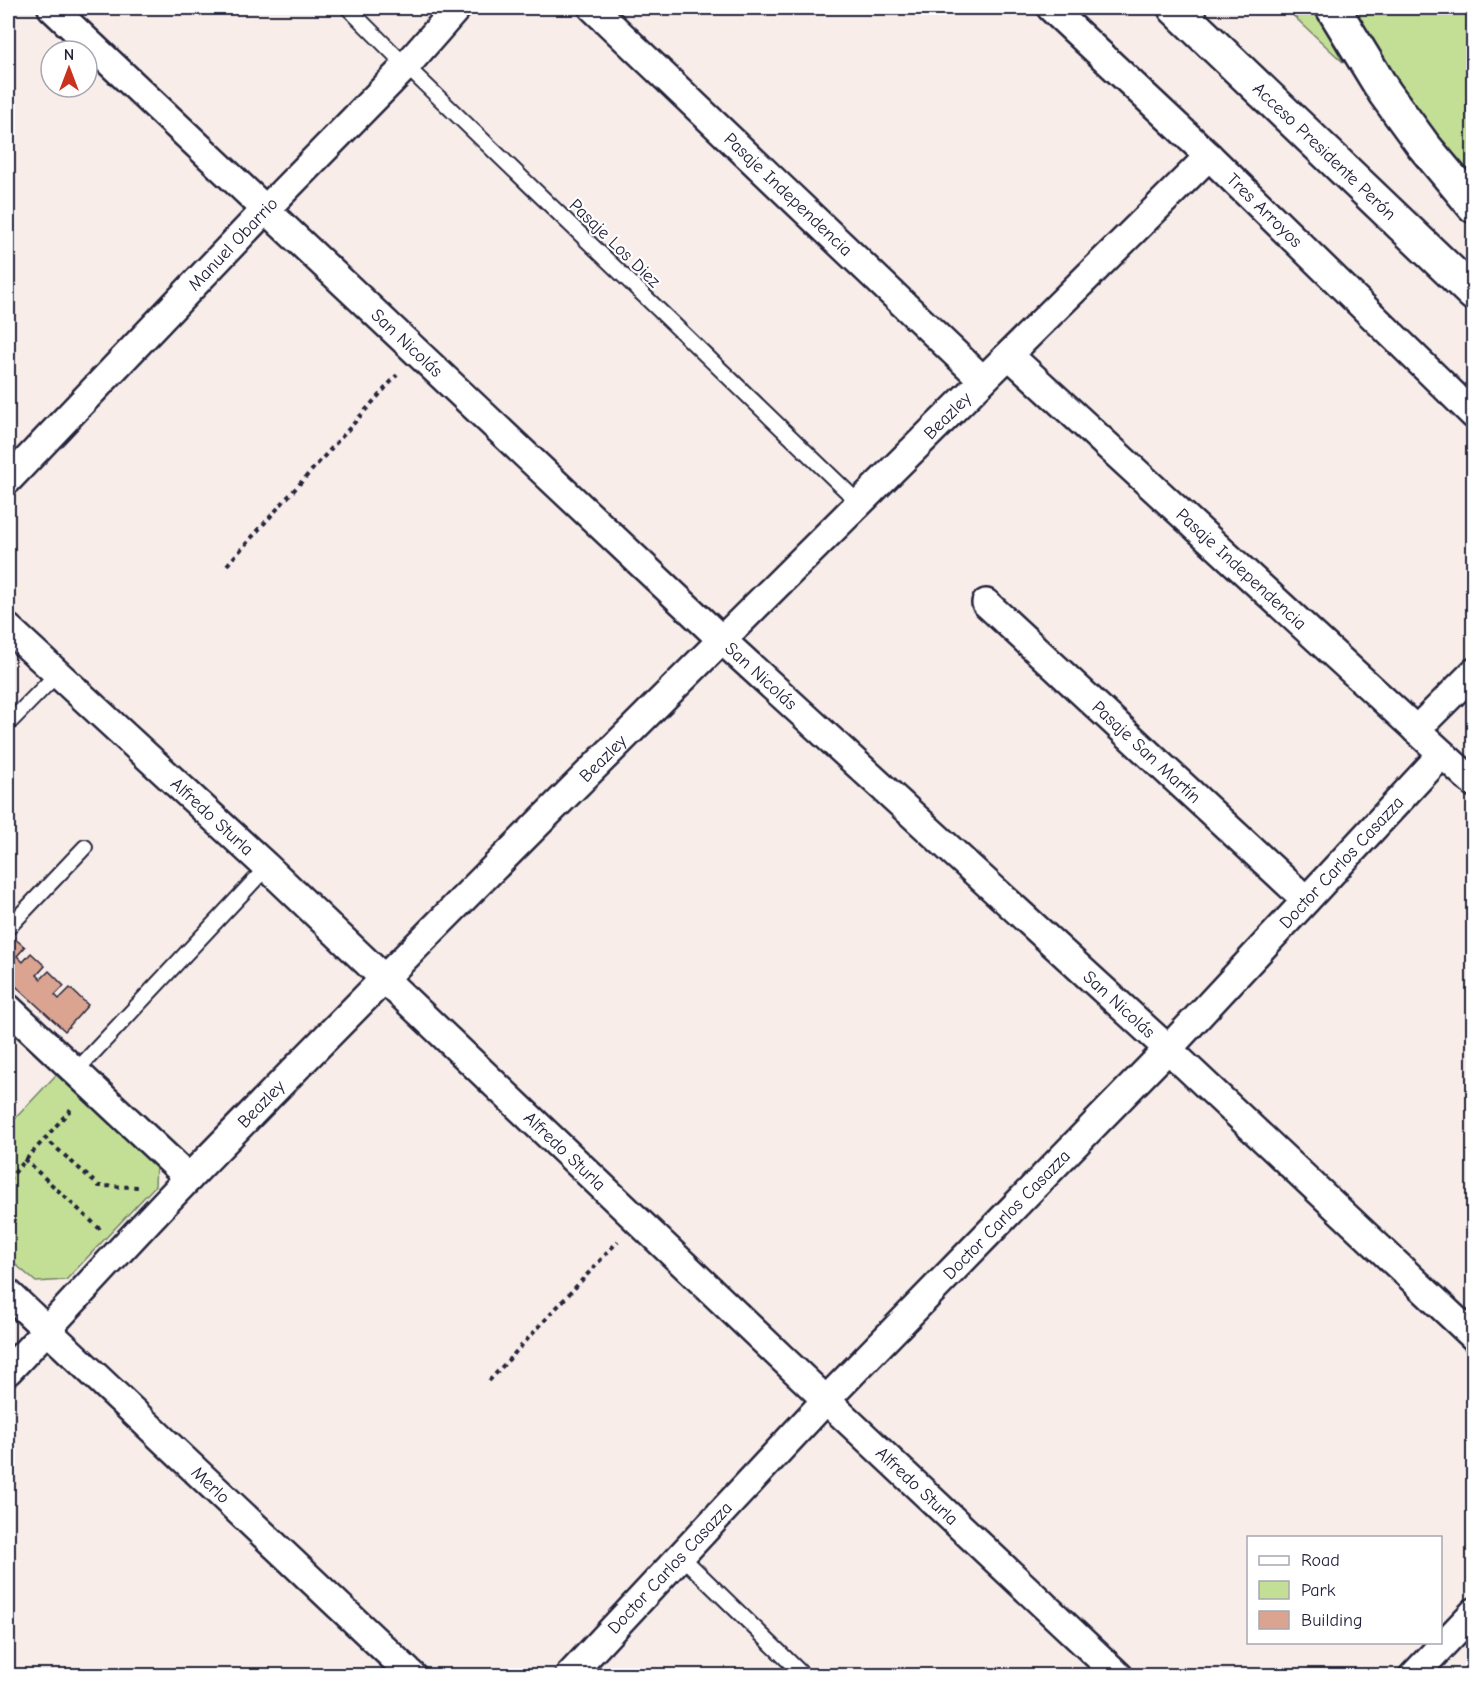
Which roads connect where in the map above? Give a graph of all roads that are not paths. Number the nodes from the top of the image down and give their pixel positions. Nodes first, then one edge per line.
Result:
1 (52, 8) edge
2 (348, 8) edge
3 (457, 8) edge
4 (593, 8) edge
5 (1051, 8) edge
6 (1175, 8) edge
7 (1333, 8) edge
8 (406, 66) junction
9 (1209, 156) junction
10 (1473, 206) edge
11 (266, 209) junction
12 (1473, 294) edge
13 (1009, 355) junction
14 (983, 380) junction
15 (1473, 416) edge
16 (8, 480) edge
17 (859, 503) junction
18 (986, 603) dead end
19 (8, 628) edge
20 (723, 640) junction
21 (1473, 672) edge
22 (57, 674) junction
23 (8, 724) edge
24 (1416, 730) junction
25 (1442, 754) junction
26 (1473, 783) edge
27 (85, 847) dead end
28 (267, 867) junction
29 (1306, 900) junction
30 (8, 928) edge
31 (384, 980) junction
32 (8, 1008) edge
33 (1168, 1049) junction
34 (83, 1079) junction
35 (184, 1182) junction
36 (8, 1293) edge
37 (47, 1330) junction
38 (1473, 1337) edge
39 (8, 1371) edge
40 (826, 1400) junction
41 (681, 1556) junction
42 (1473, 1612) edge
43 (413, 1676) edge
44 (569, 1676) edge
45 (804, 1676) edge
46 (1119, 1676) edge
47 (1413, 1676) edge

1 - 11 street, San Nicolás
2 - 8 lane, Pasaje Los Diez
3 - 8 street, Manuel Obarrio
4 - 14 street, Pasaje Independencia
5 - 9 street, Tres Arroyos
6 - 12 highway, Acceso Presidente Perón
7 - 10 highway
8 - 11 street, Manuel Obarrio
8 - 17 lane, Pasaje Los Diez
9 - 13 street, Beazley
9 - 15 street, Tres Arroyos
11 - 16 street, Manuel Obarrio
11 - 20 street, San Nicolás
13 - 14 street, Beazley
13 - 24 street, Pasaje Independencia
14 - 17 street, Beazley
17 - 20 street, Beazley
18 - 29 street, Pasaje San Martín
19 - 22 street, Alfredo Sturla
20 - 31 street, Beazley
20 - 33 street, San Nicolás
21 - 24 street
22 - 23 lane
22 - 28 street, Alfredo Sturla
24 - 25 street, Pasaje Independencia
25 - 26 street, Pasaje Independencia
25 - 29 street, Doctor Carlos Casazza
27 - 30 lane
28 - 31 street, Alfredo Sturla
28 - 34 lane
29 - 33 street, Doctor Carlos Casazza
31 - 35 street, Beazley
31 - 40 street, Alfredo Sturla
32 - 34 street
33 - 38 street, San Nicolás
33 - 40 street, Doctor Carlos Casazza
34 - 35 street
35 - 37 street, Beazley
36 - 37 street, Merlo
37 - 39 street, Beazley
37 - 43 street, Merlo
40 - 41 street, Doctor Carlos Casazza
40 - 46 street, Alfredo Sturla
41 - 44 street, Doctor Carlos Casazza
41 - 45 lane
42 - 47 street

